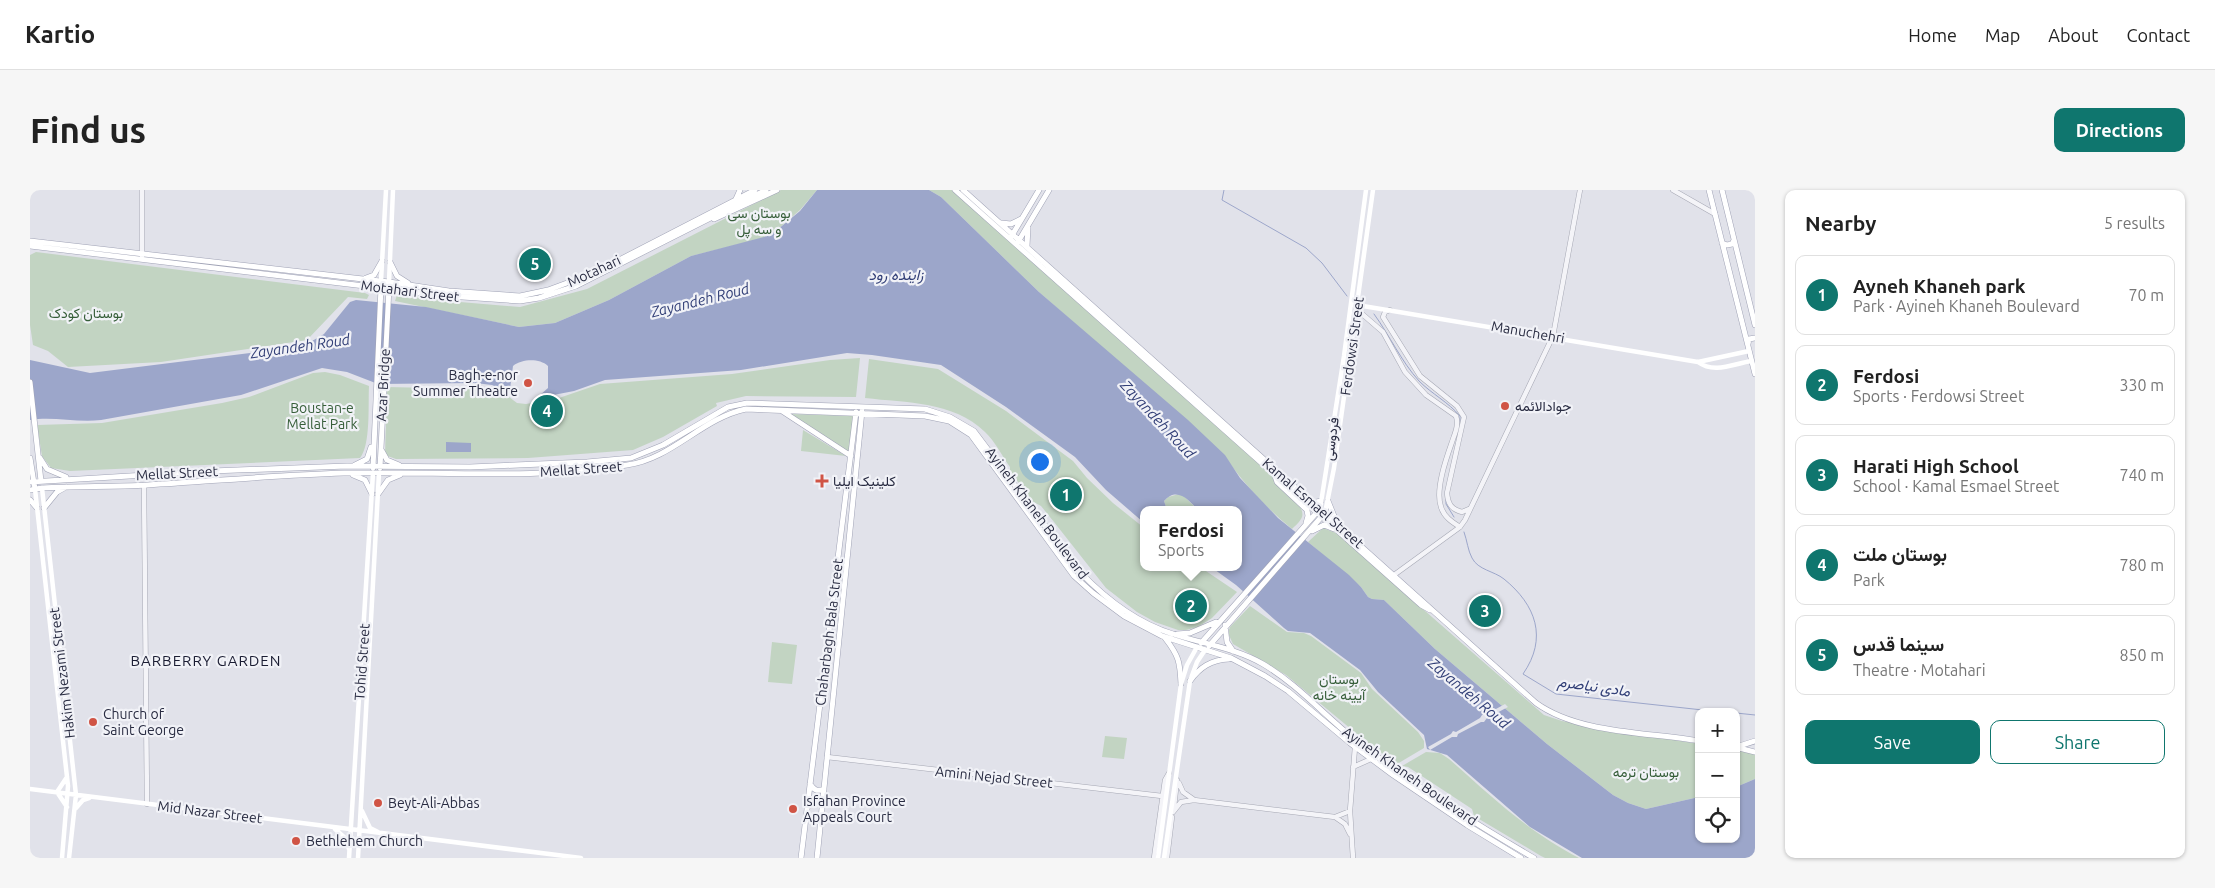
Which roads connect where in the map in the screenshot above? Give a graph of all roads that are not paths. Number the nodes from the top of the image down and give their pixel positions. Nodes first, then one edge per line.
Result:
1 (142, 190) edge
2 (386, 190) edge
3 (393, 190) edge
4 (740, 190) edge
5 (766, 190) edge
6 (777, 190) edge
7 (955, 190) edge
8 (963, 190) edge
9 (1039, 190) edge
10 (1050, 190) edge
11 (1366, 190) edge
12 (1373, 190) edge
13 (1580, 190) edge
14 (1673, 190) edge
15 (1710, 190) edge
16 (1722, 190) edge
17 (750, 193) edge
18 (736, 200) junction
19 (1027, 212) junction
20 (1716, 214) junction
21 (1034, 216) junction
22 (1023, 218) junction
23 (708, 219) junction
24 (1000, 223) junction
25 (1029, 225) junction
26 (1361, 227) junction
27 (1368, 228) junction
28 (1011, 237) junction
29 (30, 240) edge
30 (1734, 240) junction
31 (1018, 242) junction
32 (1722, 242) junction
33 (33, 246) edge
34 (1026, 248) junction
35 (142, 257) junction
36 (382, 261) junction
37 (390, 262) junction
38 (355, 278) junction
39 (381, 281) junction
40 (389, 282) junction
41 (413, 285) junction
42 (369, 286) junction
43 (381, 288) junction
44 (389, 289) junction
45 (399, 290) junction
46 (380, 296) junction
47 (388, 297) junction
48 (1351, 304) junction
49 (1358, 305) junction
50 (1391, 310) junction
51 (1357, 312) junction
52 (1755, 325) edge
53 (1553, 336) junction
54 (1755, 338) edge
55 (1748, 344) junction
56 (1749, 351) junction
57 (1751, 361) junction
58 (1698, 362) junction
59 (1159, 368) junction
60 (1755, 374) edge
61 (30, 382) edge
62 (859, 406) junction
63 (781, 411) junction
64 (871, 413) junction
65 (859, 414) junction
66 (1334, 417) junction
67 (1340, 420) junction
68 (378, 421) junction
69 (861, 422) junction
70 (380, 441) junction
71 (38, 454) junction
72 (850, 456) junction
73 (30, 458) edge
74 (346, 466) junction
75 (377, 467) junction
76 (404, 470) junction
77 (345, 473) junction
78 (376, 473) junction
79 (1275, 476) junction
80 (72, 478) junction
81 (41, 480) junction
82 (32, 482) edge
83 (144, 485) junction
84 (66, 487) junction
85 (42, 488) junction
86 (32, 489) edge
87 (375, 494) junction
88 (30, 500) edge
89 (1321, 501) junction
90 (1328, 501) junction
91 (1312, 503) junction
92 (37, 508) junction
93 (44, 508) junction
94 (1470, 508) junction
95 (1321, 513) junction
96 (1460, 527) junction
97 (1304, 528) junction
98 (1339, 529) junction
99 (1307, 533) junction
100 (838, 554) junction
101 (848, 555) junction
102 (837, 563) junction
103 (846, 565) junction
104 (1394, 575) junction
105 (1433, 612) junction
106 (1221, 619) junction
107 (1225, 625) junction
108 (1173, 634) junction
109 (1165, 637) junction
110 (363, 641) junction
111 (370, 641) junction
112 (1202, 642) junction
113 (1210, 645) junction
114 (1197, 648) junction
115 (1205, 650) junction
116 (1233, 652) junction
117 (1231, 658) junction
118 (1272, 670) junction
119 (1268, 678) junction
120 (1190, 681) junction
121 (1181, 684) junction
122 (817, 727) junction
123 (830, 727) junction
124 (1695, 740) edge
125 (1755, 741) edge
126 (1355, 747) junction
127 (1755, 752) edge
128 (827, 757) junction
129 (1371, 759) junction
130 (1353, 767) junction
131 (1177, 773) junction
132 (68, 776) junction
133 (810, 784) junction
134 (30, 789) edge
135 (824, 789) junction
136 (57, 792) junction
137 (68, 794) junction
138 (76, 795) junction
139 (1164, 796) junction
140 (93, 797) junction
141 (1194, 800) junction
142 (147, 804) junction
143 (361, 807) junction
144 (68, 808) junction
145 (75, 809) junction
146 (1350, 811) junction
147 (1173, 812) junction
148 (1335, 817) junction
149 (334, 828) junction
150 (351, 830) junction
151 (359, 831) junction
152 (381, 833) junction
153 (1352, 836) junction
154 (349, 851) junction
155 (62, 858) edge
156 (69, 858) edge
157 (349, 858) edge
158 (358, 858) edge
159 (581, 858) edge
160 (801, 858) edge
161 (816, 858) edge
162 (1154, 858) edge
163 (1158, 858) edge
164 (1166, 858) edge
165 (1353, 858) edge
166 (1521, 858) edge
167 (1534, 858) edge

1 - 35 street
2 - 36 main road
3 - 37 main road
4 - 18 main road
5 - 17 main road, Motahari Street
6 - 23 main road
7 - 28 main road
8 - 24 main road, Kamal Esmael Street
9 - 19 main road
10 - 21 main road
11 - 26 main road, فردوسی
12 - 27 main road, Ferdowsi Street
13 - 53 street
14 - 20 street
15 - 20 main road
16 - 30 main road
17 - 18 main road, Motahari
17 - 23 main road, Motahari Street
18 - 41 main road, Motahari
19 - 21 main road
19 - 22 main road
20 - 32 main road
21 - 25 main road
22 - 24 main road
22 - 28 main road
23 - 45 main road, Motahari Street
24 - 28 main road, Kamal Esmael Street
25 - 31 main road
25 - 34 main road
26 - 27 main road
26 - 48 main road, فردوسی
27 - 49 main road, Ferdowsi Street
28 - 31 main road, Kamal Esmael Street
29 - 33 main road, Motahari Street
30 - 32 main road
30 - 52 main road
31 - 34 main road, Kamal Esmael Street
32 - 55 main road
33 - 35 main road, Motahari Street
34 - 59 main road, Kamal Esmael Street
35 - 38 main road, Motahari Street
35 - 42 main road, Motahari Street
36 - 38 main road
36 - 39 main road
37 - 40 main road
37 - 41 main road
38 - 39 main road, Motahari Street
39 - 40 main road, Motahari Street
39 - 43 main road, Azar Bridge
40 - 41 main road, Motahari
40 - 44 main road, Azar Bridge
42 - 43 main road, Motahari Street
42 - 46 main road
43 - 44 main road, Motahari Street
43 - 46 main road, Azar Bridge
44 - 45 main road, Motahari Street
44 - 47 main road, Azar Bridge
45 - 47 main road
46 - 68 main road, Azar Bridge
47 - 68 main road, Azar Bridge
48 - 49 main road, Manuchehri
48 - 66 main road, فردوسی
49 - 50 main road, Manuchehri
49 - 51 main road, Ferdowsi Street
50 - 53 main road, Manuchehri
50 - 94 street
51 - 67 main road, Ferdowsi Street
51 - 96 street
53 - 58 main road, Manuchehri
53 - 94 street
54 - 55 main road
55 - 56 main road
56 - 57 main road
56 - 58 main road
57 - 58 main road, Manuchehri
57 - 60 main road
59 - 79 main road, Kamal Esmael Street
59 - 91 main road, Kamal Esmael Street
61 - 71 main road
62 - 65 main road, Chaharbagh Bala Street
62 - 76 main road, Mellat Street
62 - 108 main road, Ayineh Khaneh Boulevard
63 - 65 main road, Mellat Street
63 - 72 main road
63 - 76 main road, Mellat Street
64 - 65 main road, Ayineh Khaneh Boulevard
64 - 69 main road
64 - 109 main road, Ayineh Khaneh Boulevard
65 - 69 main road, Chaharbagh Bala Street
65 - 72 main road, Chaharbagh Bala Street
66 - 67 main road
66 - 89 main road, فردوسی
67 - 90 main road, Ferdowsi Street
68 - 70 main road, Azar Bridge
68 - 74 main road
68 - 75 main road
69 - 101 main road, Chaharbagh Bala Street
70 - 75 main road, Azar Bridge
70 - 76 main road
71 - 80 main road
71 - 81 main road
72 - 100 main road, Chaharbagh Bala Street
73 - 82 main road
74 - 75 main road, Mellat Street
74 - 80 main road, Mellat Street
75 - 76 main road, Mellat Street
75 - 78 main road, Tohid Street
76 - 78 main road, Mellat Street
76 - 87 main road
77 - 78 main road, Mellat Street
77 - 83 main road, Mellat Street
77 - 87 main road
78 - 87 main road, Tohid Street
79 - 95 main road
79 - 97 main road
80 - 81 main road, Mellat Street
81 - 82 main road, Mellat Street
81 - 85 main road
82 - 86 main road
83 - 84 main road, Mellat Street
83 - 142 street
84 - 85 main road, Mellat Street
84 - 93 main road
85 - 86 main road, Mellat Street
85 - 93 main road, Hakim Nezami Street
86 - 92 main road, Hakim Nezami Street
87 - 110 main road, Tohid Street
87 - 111 main road, Tohid Street
88 - 92 main road
89 - 91 main road
89 - 95 main road, فردوسی
90 - 95 main road
90 - 98 main road
91 - 95 main road, Kamal Esmael Street
92 - 132 main road, Hakim Nezami Street
93 - 138 main road, Hakim Nezami Street
94 - 96 street
95 - 97 main road
95 - 98 main road
95 - 99 main road
96 - 104 street
97 - 106 main road
98 - 99 main road
98 - 104 main road, Kamal Esmael Street
98 - 105 main road
99 - 107 main road
100 - 101 main road
100 - 102 main road, Chaharbagh Bala Street
101 - 103 main road, Chaharbagh Bala Street
102 - 103 main road
102 - 122 main road, Chaharbagh Bala Street
103 - 123 main road, Chaharbagh Bala Street
104 - 105 main road, Kamal Esmael Street
105 - 124 main road, Kamal Esmael Street
106 - 108 main road
106 - 112 main road
107 - 113 main road
107 - 116 main road
108 - 112 main road, Ayineh Khaneh Boulevard
109 - 114 main road, Ayineh Khaneh Boulevard
109 - 121 main road
110 - 111 main road
110 - 150 main road, Tohid Street
111 - 143 main road, Tohid Street
112 - 113 main road, Ayineh Khaneh Boulevard
112 - 114 main road
113 - 115 main road
113 - 116 main road, Ayineh Khaneh Boulevard
114 - 115 main road, Ayineh Khaneh Boulevard
114 - 121 main road
115 - 117 main road, Ayineh Khaneh Boulevard
115 - 120 main road
116 - 118 main road, Ayineh Khaneh Boulevard
117 - 119 main road, Ayineh Khaneh Boulevard
117 - 120 main road
118 - 119 main road
118 - 167 main road, Ayineh Khaneh Boulevard
119 - 126 main road, Ayineh Khaneh Boulevard
120 - 131 main road
121 - 139 main road
122 - 123 main road
122 - 133 main road, Chaharbagh Bala Street
123 - 128 main road, Chaharbagh Bala Street
125 - 127 main road
126 - 129 main road, Ayineh Khaneh Boulevard
126 - 130 street
128 - 135 main road, Chaharbagh Bala Street
128 - 139 street, Amini Nejad Street
129 - 130 street
129 - 166 main road, Ayineh Khaneh Boulevard
130 - 146 street
131 - 141 street
131 - 147 street
131 - 164 main road
132 - 136 main road
132 - 137 main road, Hakim Nezami Street
133 - 135 main road
133 - 160 main road, Chaharbagh Bala Street
134 - 136 main road, Mid Nazar Street
135 - 161 main road, Chaharbagh Bala Street
136 - 137 main road, Mid Nazar Street
136 - 144 main road
137 - 138 main road, Mid Nazar Street
137 - 144 main road, Hakim Nezami Street
138 - 140 main road, Mid Nazar Street
138 - 145 main road, Hakim Nezami Street
139 - 162 street
139 - 163 main road
140 - 142 main road, Mid Nazar Street
140 - 145 main road
141 - 147 street
141 - 148 street
142 - 149 main road, Mid Nazar Street
143 - 151 main road, Tohid Street
143 - 152 main road
144 - 155 main road, Hakim Nezami Street
145 - 156 main road, Hakim Nezami Street
146 - 148 street
146 - 153 street
147 - 164 street
148 - 153 street
149 - 150 main road, Mid Nazar Street
149 - 154 main road
150 - 151 main road, Mid Nazar Street
150 - 154 main road, Tohid Street
151 - 152 main road, Mid Nazar Street
151 - 158 main road, Tohid Street
152 - 159 main road, Mid Nazar Street
153 - 165 street
154 - 157 main road, Tohid Street

